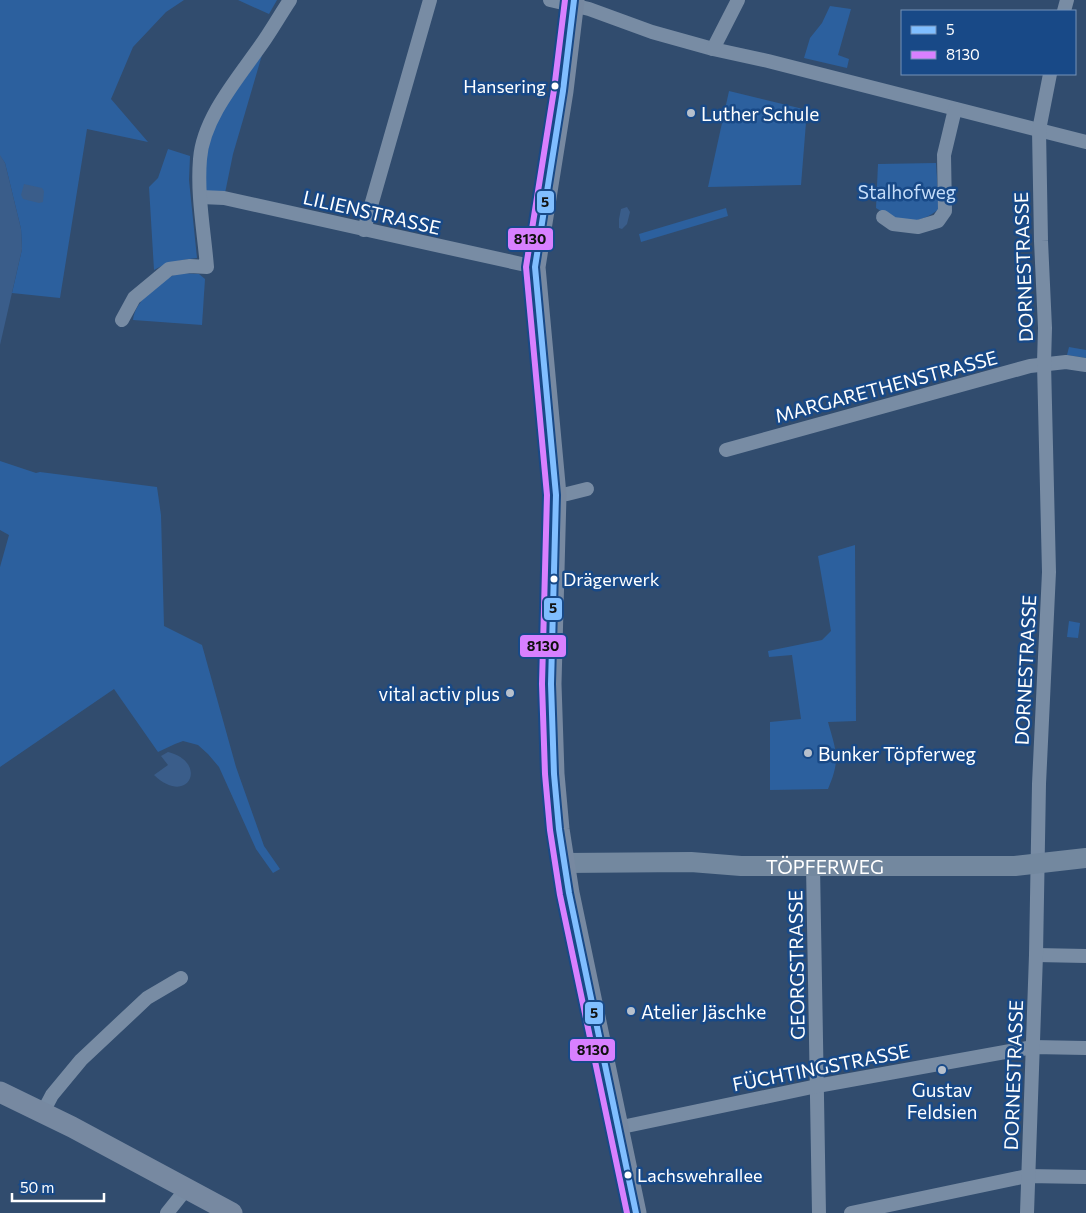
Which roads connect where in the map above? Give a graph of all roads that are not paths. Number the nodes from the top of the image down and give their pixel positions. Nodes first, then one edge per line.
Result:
1 (290, 0) edge
2 (430, 0) edge
3 (550, 0) edge
4 (738, 0) edge
5 (574, 3) edge
6 (714, 49) junction
7 (1050, 75) edge
8 (955, 109) junction
9 (1039, 130) junction
10 (1086, 142) edge
11 (201, 197) junction
12 (883, 217) dead end
13 (364, 230) junction
14 (535, 267) junction
15 (122, 320) dead end
16 (1044, 363) junction
17 (1086, 365) edge
18 (726, 450) dead end
19 (587, 488) dead end
20 (556, 494) junction
21 (1086, 858) edge
22 (564, 863) junction
23 (1037, 864) junction
24 (813, 866) junction
25 (1036, 955) junction
26 (1086, 956) edge
27 (181, 978) dead end
28 (1033, 1047) junction
29 (1086, 1048) edge
30 (817, 1086) junction
31 (0, 1092) edge
32 (43, 1112) junction
33 (618, 1128) junction
34 (1027, 1176) junction
35 (1086, 1177) edge
36 (187, 1188) junction
37 (167, 1213) edge
38 (232, 1213) edge
39 (636, 1213) edge
40 (819, 1213) edge
41 (852, 1213) edge
42 (1027, 1213) edge

1 - 11 street
2 - 13 street
3 - 5 street
4 - 6 street
5 - 6 street
5 - 14 main road
6 - 8 street
7 - 9 street, DORNESTRASSE
8 - 9 street
8 - 12 street
9 - 10 street
9 - 16 street, DORNESTRASSE
11 - 13 street, LILIENSTRASSE
11 - 15 street
13 - 14 street, LILIENSTRASSE
14 - 20 main road
16 - 17 street, MARGARETHENSTRASSE
16 - 18 street, MARGARETHENSTRASSE
16 - 23 street, DORNESTRASSE
19 - 20 street
20 - 22 main road
21 - 23 main road, TÖPFERWEG
22 - 24 main road, TÖPFERWEG
22 - 33 main road
23 - 24 main road, TÖPFERWEG
23 - 25 street, DORNESTRASSE
24 - 30 street, GEORGSTRASSE
25 - 26 street
25 - 28 street, DORNESTRASSE
27 - 32 street
28 - 29 street, FÜCHTINGSTRASSE
28 - 30 street, FÜCHTINGSTRASSE
28 - 34 street, DORNESTRASSE
30 - 33 street, FÜCHTINGSTRASSE
30 - 40 street, GEORGSTRASSE
31 - 32 main road
32 - 36 main road
33 - 39 main road
34 - 35 street
34 - 41 street
34 - 42 street, DORNESTRASSE
36 - 37 street
36 - 38 main road

